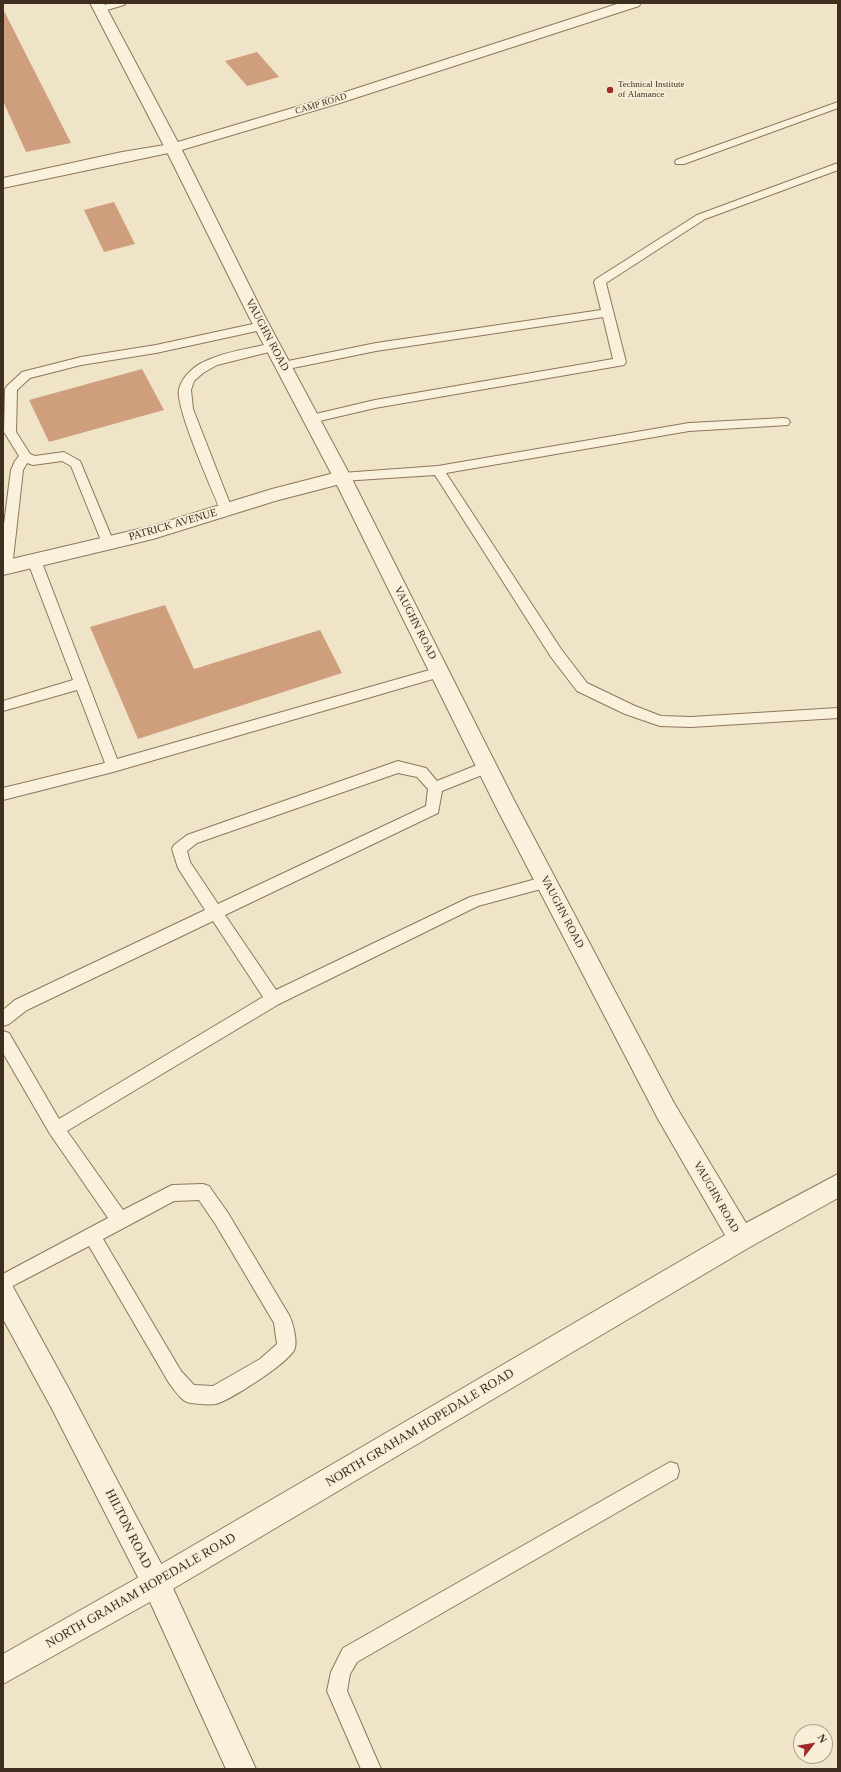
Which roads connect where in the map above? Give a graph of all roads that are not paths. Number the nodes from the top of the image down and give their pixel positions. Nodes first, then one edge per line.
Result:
1 (121, 3) edge
2 (634, 3) edge
3 (98, 6) edge
4 (838, 105) edge
5 (174, 148) junction
6 (680, 162) dead end
7 (838, 166) edge
8 (3, 183) edge
9 (608, 313) junction
10 (262, 326) junction
11 (273, 347) junction
12 (283, 366) junction
13 (311, 419) junction
14 (784, 422) dead end
15 (26, 457) junction
16 (438, 470) junction
17 (342, 477) junction
18 (226, 509) junction
19 (108, 543) junction
20 (34, 560) junction
21 (4, 568) edge
22 (440, 672) junction
23 (81, 683) junction
24 (3, 706) edge
25 (838, 713) edge
26 (113, 766) junction
27 (487, 767) junction
28 (435, 788) junction
29 (3, 794) edge
30 (547, 882) junction
31 (215, 913) junction
32 (273, 999) junction
33 (3, 1019) edge
34 (3, 1038) edge
35 (56, 1130) junction
36 (838, 1185) edge
37 (120, 1221) junction
38 (92, 1236) junction
39 (741, 1239) junction
40 (3, 1283) edge
41 (3, 1294) edge
42 (670, 1471) dead end
43 (156, 1583) junction
44 (3, 1670) edge
45 (241, 1769) edge
46 (371, 1769) edge

1 - 3 lane
2 - 5 street, CAMP ROAD
3 - 5 street, VAUGHN ROAD
4 - 6 lane
5 - 8 street, CAMP ROAD
5 - 10 street, VAUGHN ROAD
7 - 9 lane
9 - 12 lane
9 - 13 lane
10 - 11 street, VAUGHN ROAD
10 - 15 lane
11 - 12 street, VAUGHN ROAD
11 - 18 lane
12 - 13 street, VAUGHN ROAD
13 - 17 street, VAUGHN ROAD
14 - 16 lane
15 - 19 lane
15 - 21 lane
16 - 17 lane
16 - 25 lane
17 - 18 street, PATRICK AVENUE
17 - 22 street, VAUGHN ROAD
18 - 19 street, PATRICK AVENUE
19 - 20 street, PATRICK AVENUE
20 - 21 street, PATRICK AVENUE
20 - 23 lane
22 - 26 lane
22 - 27 street, VAUGHN ROAD
23 - 24 lane
23 - 26 lane
26 - 29 lane
27 - 28 lane
27 - 30 street, VAUGHN ROAD
28 - 31 lane
28 - 31 lane
30 - 32 lane
30 - 39 street, VAUGHN ROAD
31 - 32 lane
31 - 33 lane
32 - 35 lane
34 - 35 lane
35 - 37 lane
36 - 39 street, NORTH GRAHAM HOPEDALE ROAD
37 - 38 lane
37 - 38 lane
38 - 40 lane
39 - 43 street, NORTH GRAHAM HOPEDALE ROAD
41 - 43 street, HILTON ROAD
42 - 46 lane
43 - 44 street, NORTH GRAHAM HOPEDALE ROAD
43 - 45 street, HILTON ROAD

